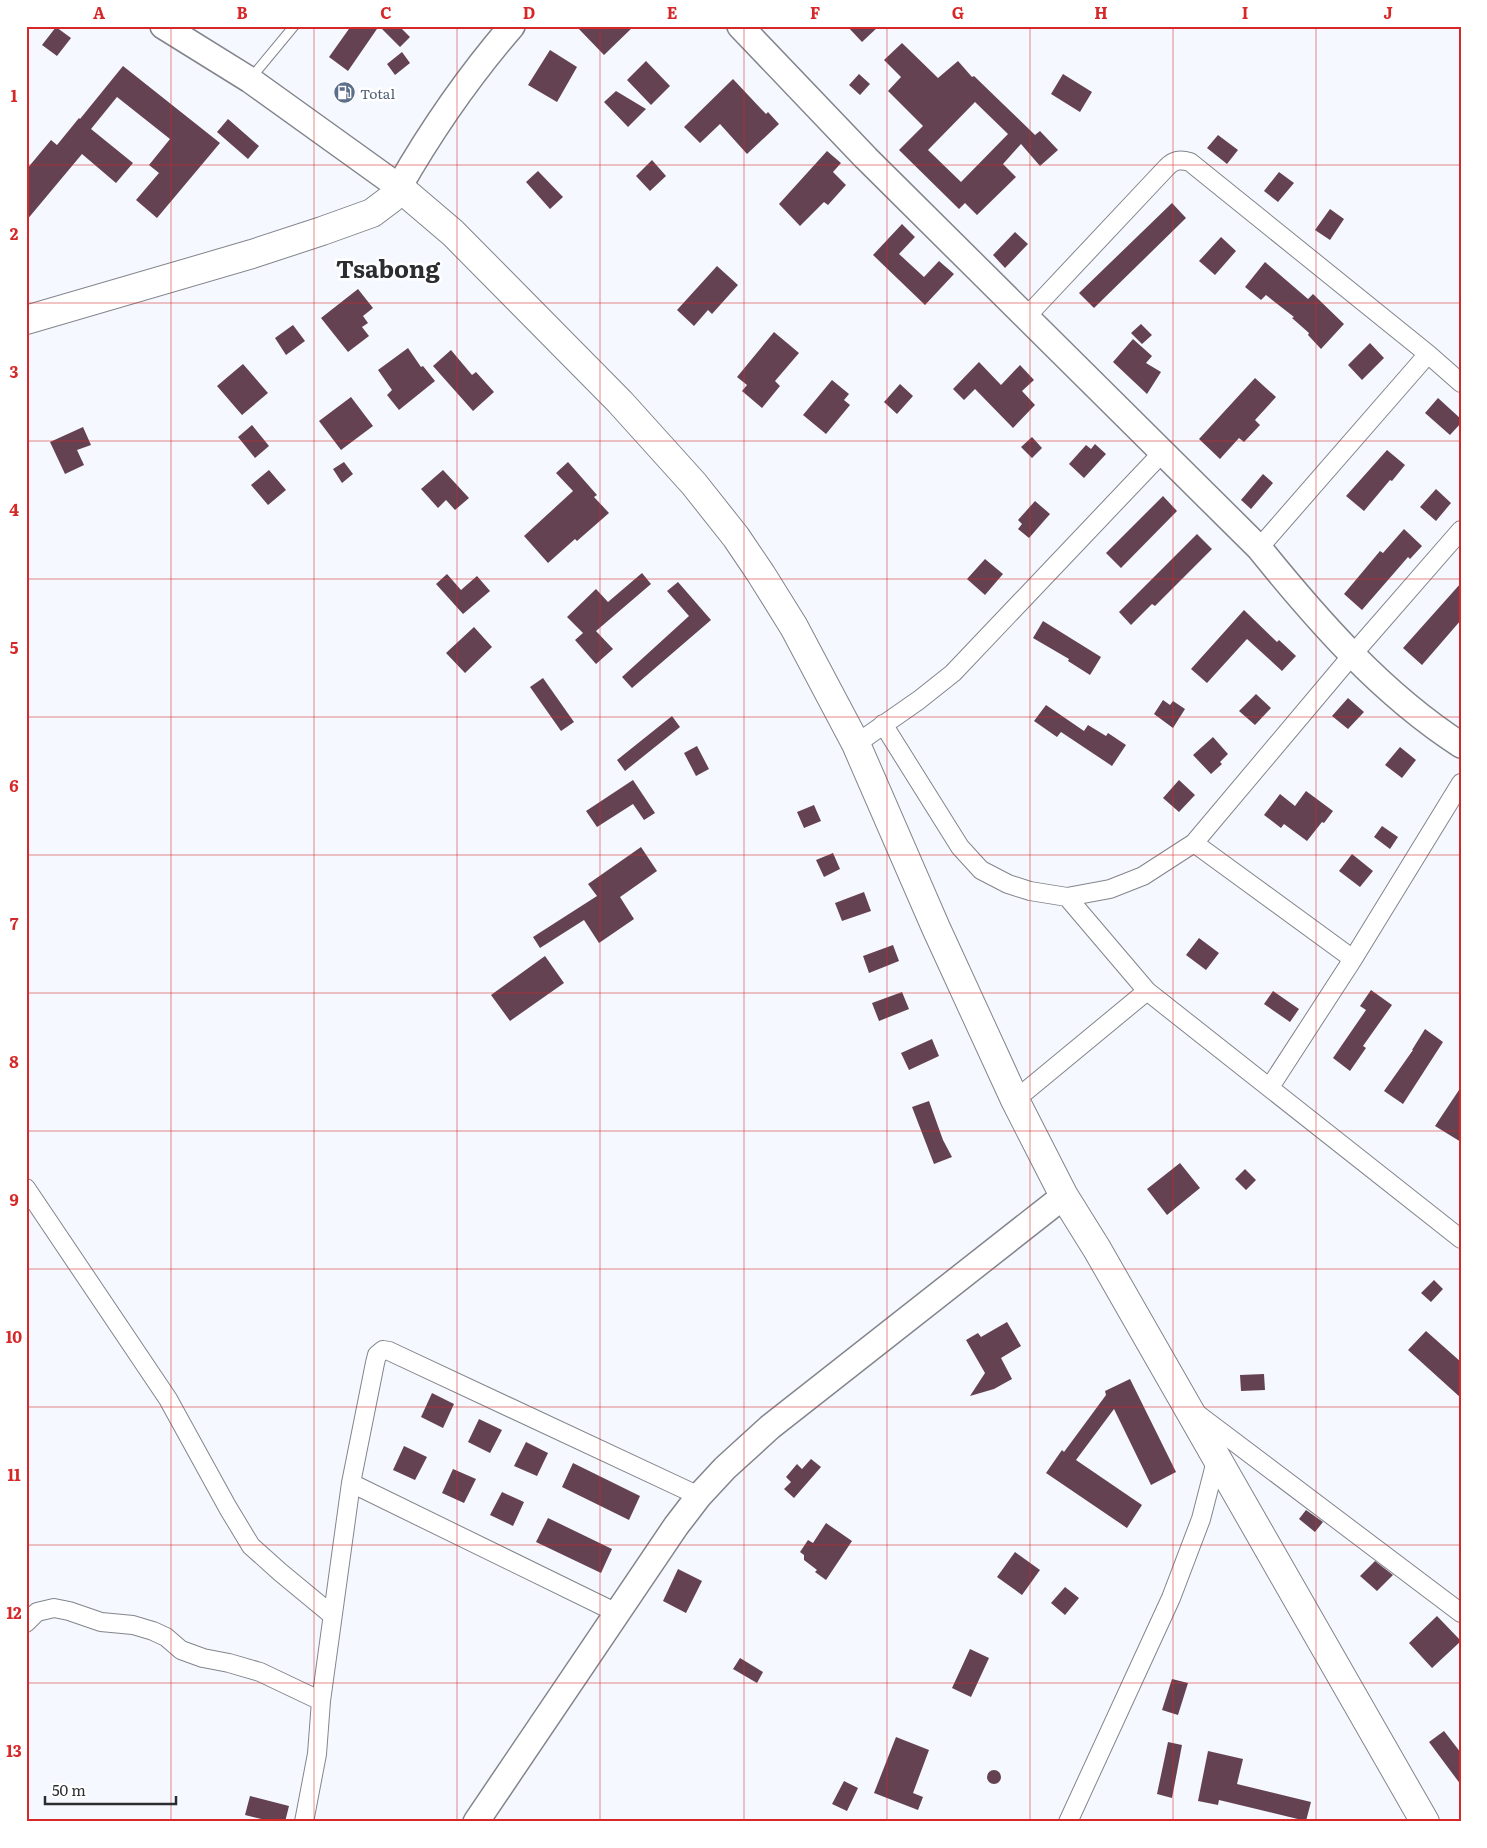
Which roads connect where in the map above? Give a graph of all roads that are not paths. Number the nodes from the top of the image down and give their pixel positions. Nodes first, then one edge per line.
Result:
1 (163, 26) edge
2 (294, 26) edge
3 (512, 26) edge
4 (740, 26) edge
5 (250, 80) junction
6 (400, 187) junction
7 (1027, 316) junction
8 (26, 320) edge
9 (1428, 354) junction
10 (1461, 383) edge
11 (1163, 452) junction
12 (1461, 530) edge
13 (1259, 548) junction
14 (1353, 654) junction
15 (883, 724) junction
16 (856, 744) junction
17 (1461, 745) edge
18 (1461, 783) edge
19 (1194, 843) junction
20 (1067, 897) junction
21 (1353, 959) junction
22 (1147, 991) junction
23 (1270, 1088) junction
24 (1015, 1100) junction
25 (26, 1188) edge
26 (1064, 1196) junction
27 (1461, 1239) edge
28 (1187, 1407) junction
29 (1217, 1457) junction
30 (351, 1483) junction
31 (699, 1496) junction
32 (617, 1613) junction
33 (1461, 1614) edge
34 (332, 1615) junction
35 (26, 1623) edge
36 (321, 1701) junction
37 (304, 1822) edge
38 (476, 1822) edge
39 (1068, 1822) edge
40 (1425, 1822) edge

1 - 5 street
2 - 5 lane
3 - 6 street
4 - 7 street
5 - 6 street
6 - 8 main road
6 - 16 main road
7 - 9 street
7 - 11 street
9 - 10 street
9 - 13 street
11 - 13 street
11 - 15 street
12 - 14 street
13 - 14 street
14 - 17 street
14 - 19 street
15 - 16 street
15 - 20 street
16 - 24 main road
18 - 21 street
19 - 20 street
19 - 21 street
20 - 22 street
21 - 23 street
22 - 23 street
22 - 24 street
23 - 27 street
24 - 26 main road
25 - 34 street
26 - 28 main road
26 - 31 street
28 - 29 main road
28 - 33 street
29 - 39 street
29 - 40 main road
30 - 31 street
30 - 32 street
30 - 34 street
31 - 32 street
32 - 38 street
34 - 36 street
35 - 36 street
36 - 37 street

